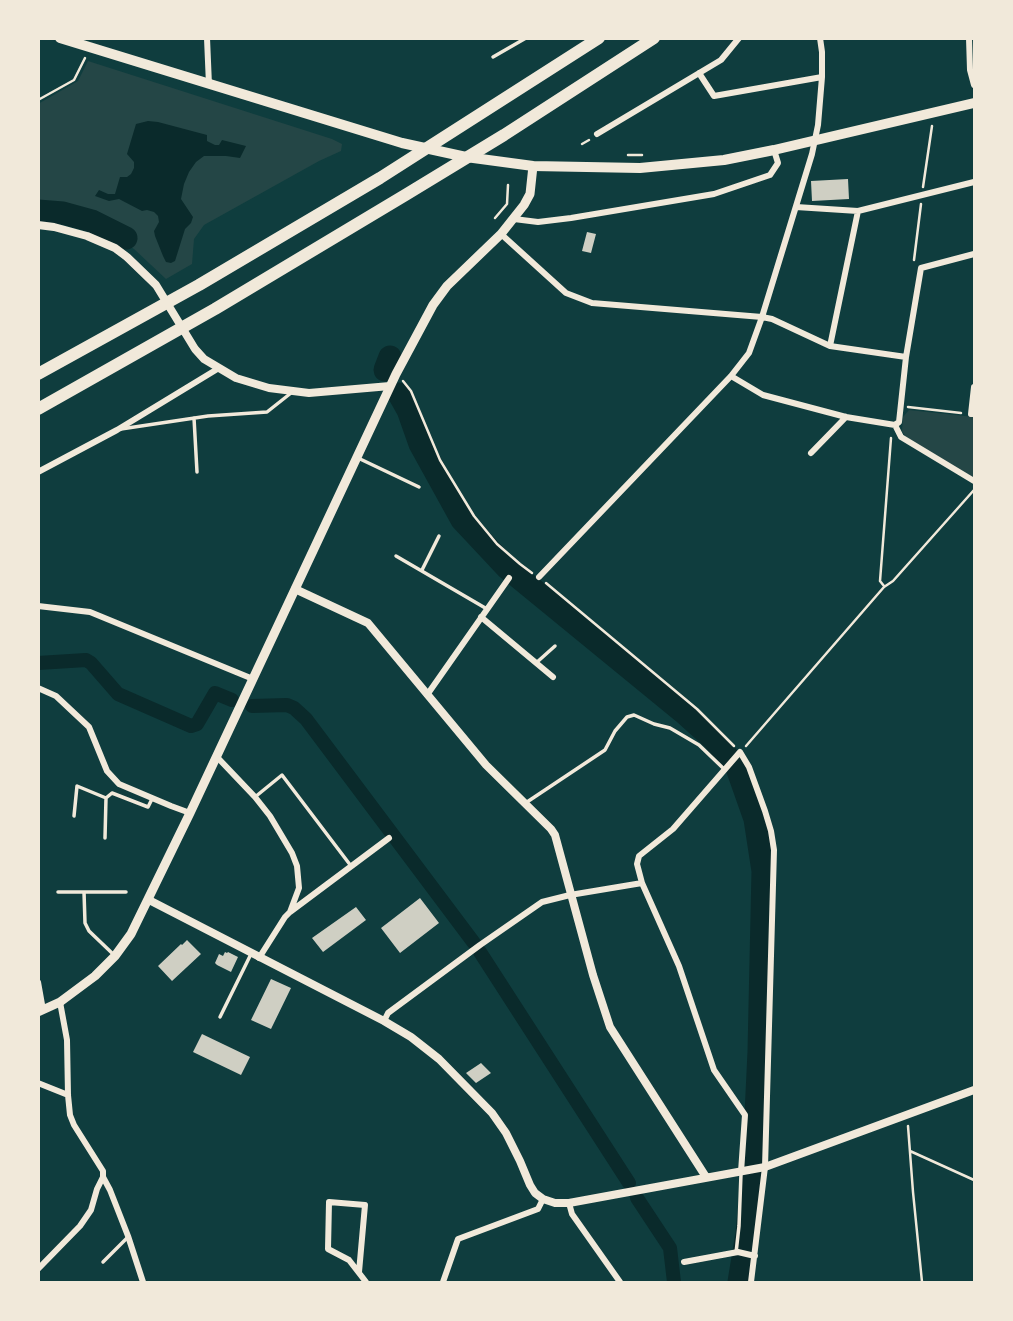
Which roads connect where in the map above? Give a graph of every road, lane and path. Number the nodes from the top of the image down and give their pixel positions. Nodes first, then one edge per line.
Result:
1 (60, 38) edge
2 (206, 38) edge
3 (526, 38) edge
4 (599, 38) edge
5 (654, 38) edge
6 (739, 38) edge
7 (820, 38) edge
8 (969, 38) edge
9 (493, 57) dead end
10 (85, 58) dead end
11 (699, 73) junction
12 (822, 77) junction
13 (209, 85) junction
14 (975, 85) edge
15 (38, 100) edge
16 (975, 103) edge
17 (932, 126) dead end
18 (597, 134) dead end
19 (815, 141) junction
20 (774, 150) junction
21 (628, 155) dead end
22 (642, 155) dead end
23 (533, 166) junction
24 (975, 182) edge
25 (508, 185) dead end
26 (922, 195) junction
27 (796, 207) junction
28 (858, 211) junction
29 (495, 218) dead end
30 (514, 219) junction
31 (38, 225) edge
32 (501, 234) junction
33 (975, 254) edge
34 (914, 260) dead end
35 (762, 317) junction
36 (830, 346) junction
37 (906, 357) junction
38 (219, 369) junction
39 (38, 374) edge
40 (731, 376) junction
41 (390, 386) junction
42 (975, 387) edge
43 (292, 392) junction
44 (901, 406) junction
45 (38, 409) edge
46 (973, 414) edge
47 (846, 417) junction
48 (194, 418) junction
49 (895, 425) junction
50 (117, 430) junction
51 (811, 453) dead end
52 (356, 457) junction
53 (38, 472) edge
54 (197, 472) dead end
55 (975, 481) edge
56 (419, 487) dead end
57 (975, 489) edge
58 (439, 536) dead end
59 (396, 556) dead end
60 (422, 570) junction
61 (539, 577) dead end
62 (509, 578) dead end
63 (884, 587) junction
64 (295, 589) junction
65 (38, 606) edge
66 (487, 609) junction
67 (481, 617) junction
68 (555, 646) dead end
69 (536, 663) junction
70 (553, 677) dead end
71 (253, 679) junction
72 (38, 688) edge
73 (427, 695) junction
74 (739, 754) junction
75 (217, 757) junction
76 (727, 767) junction
77 (255, 797) junction
78 (106, 798) junction
79 (152, 799) junction
80 (525, 804) junction
81 (190, 813) junction
82 (74, 816) dead end
83 (105, 838) dead end
84 (389, 838) dead end
85 (351, 866) junction
86 (642, 883) junction
87 (58, 892) dead end
88 (84, 892) junction
89 (126, 892) dead end
90 (570, 895) junction
91 (149, 900) junction
92 (290, 912) junction
93 (115, 956) junction
94 (255, 956) junction
95 (38, 982) edge
96 (60, 1002) junction
97 (41, 1011) edge
98 (220, 1017) dead end
99 (384, 1021) junction
100 (38, 1083) edge
101 (975, 1090) edge
102 (68, 1095) junction
103 (907, 1115) junction
104 (910, 1151) junction
105 (762, 1168) junction
106 (743, 1171) junction
107 (103, 1177) junction
108 (706, 1177) junction
109 (975, 1180) edge
110 (542, 1199) junction
111 (569, 1203) junction
112 (128, 1236) junction
113 (737, 1253) junction
114 (755, 1256) junction
115 (103, 1262) dead end
116 (684, 1262) dead end
117 (38, 1269) edge
118 (359, 1272) junction
119 (143, 1283) edge
120 (366, 1283) edge
121 (443, 1283) edge
122 (620, 1283) edge
123 (751, 1283) edge
124 (922, 1283) edge

1 - 13 highway
2 - 13 street
3 - 9 lane
4 - 39 highway
5 - 45 highway
6 - 11 street
7 - 12 street
8 - 14 street
10 - 15 path
11 - 12 street
11 - 18 street
12 - 19 street
13 - 23 highway
16 - 19 highway
17 - 26 path
19 - 20 highway
19 - 27 street
20 - 23 highway
20 - 30 street
21 - 22 path
23 - 30 main road
24 - 26 street
25 - 29 path
26 - 28 street
26 - 34 path
27 - 28 street
27 - 35 street
28 - 36 street
30 - 32 main road
31 - 38 street
32 - 35 street
32 - 41 main road
33 - 37 street
35 - 36 street
35 - 40 street
36 - 37 street
37 - 44 street
38 - 43 street
38 - 50 street
40 - 47 street
40 - 61 street
41 - 43 street
41 - 52 main road
42 - 46 street
43 - 48 lane
44 - 46 path
44 - 49 street
47 - 49 street
47 - 51 street
48 - 50 lane
48 - 54 lane
49 - 55 street
49 - 63 path
50 - 53 street
52 - 56 lane
52 - 64 main road
57 - 63 path
58 - 60 lane
59 - 60 lane
60 - 66 lane
62 - 66 street
63 - 74 path
64 - 71 main road
64 - 73 street
65 - 71 street
66 - 67 street
67 - 69 street
67 - 73 street
68 - 69 lane
69 - 70 street
71 - 75 main road
72 - 79 street
73 - 80 street
74 - 76 street
74 - 105 street
75 - 77 street
75 - 81 main road
76 - 80 lane
76 - 86 street
77 - 85 lane
77 - 92 street
78 - 79 lane
78 - 82 lane
78 - 83 lane
79 - 81 street
80 - 90 street
81 - 91 main road
84 - 85 street
85 - 92 street
86 - 90 street
86 - 106 street
87 - 88 lane
88 - 89 lane
88 - 93 lane
90 - 99 street
90 - 108 street
91 - 93 main road
91 - 94 street
92 - 94 street
93 - 96 main road
94 - 98 lane
94 - 99 street
95 - 97 street
96 - 97 main road
96 - 102 street
99 - 110 street
100 - 102 street
101 - 103 street
102 - 107 street
103 - 104 path
103 - 105 street
104 - 109 path
104 - 124 path
105 - 106 street
105 - 114 street
106 - 108 street
106 - 113 lane
107 - 112 street
107 - 117 street
108 - 111 street
110 - 111 street
110 - 121 street
111 - 122 street
112 - 115 lane
112 - 119 street
113 - 114 street
113 - 116 street
114 - 123 street
118 - 118 street
118 - 120 street

